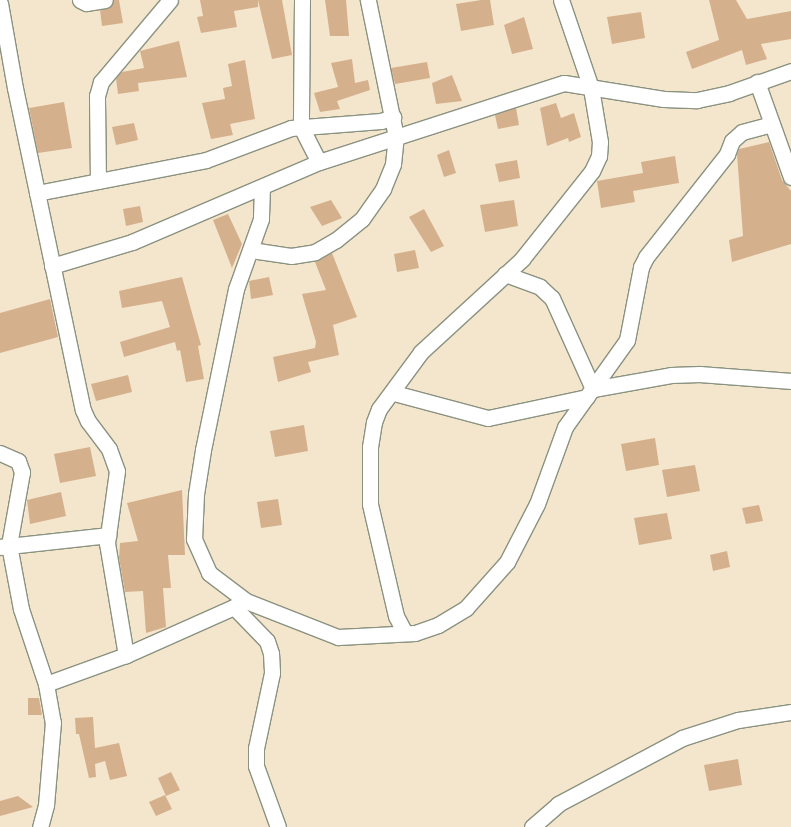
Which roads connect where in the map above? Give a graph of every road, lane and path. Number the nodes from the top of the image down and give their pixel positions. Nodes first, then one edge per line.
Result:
1 (80, 0) edge
2 (105, 0) edge
3 (170, 0) edge
4 (302, 0) edge
5 (368, 0) edge
6 (561, 0) edge
7 (0, 3) edge
8 (791, 71) edge
9 (757, 82) junction
10 (591, 88) junction
11 (393, 117) junction
12 (772, 124) junction
13 (301, 127) junction
14 (396, 137) junction
15 (319, 162) junction
16 (791, 177) edge
17 (98, 181) junction
18 (262, 188) junction
19 (36, 193) junction
20 (252, 250) junction
21 (52, 266) junction
22 (505, 274) junction
23 (791, 381) edge
24 (394, 392) junction
25 (590, 393) junction
26 (0, 453) edge
27 (108, 535) junction
28 (4, 546) edge
29 (240, 604) junction
30 (406, 633) junction
31 (126, 655) junction
32 (46, 684) junction
33 (791, 712) edge
34 (40, 827) edge
35 (278, 827) edge
36 (532, 827) edge

1 - 2 street
3 - 17 street
4 - 13 street
5 - 11 street
6 - 10 street
7 - 19 street
8 - 9 street
9 - 10 street
9 - 12 street
10 - 14 street
10 - 22 street
11 - 13 street
11 - 14 street
12 - 16 street
12 - 25 street
13 - 15 street
13 - 17 street
14 - 15 street
14 - 20 street
15 - 18 street
17 - 19 street
18 - 20 street
18 - 21 street
19 - 21 street
20 - 29 street
21 - 27 street
22 - 24 street
22 - 25 street
23 - 25 street
24 - 25 street
24 - 30 street
25 - 30 street
26 - 28 street
27 - 28 street
27 - 31 street
28 - 32 street
29 - 30 street
29 - 31 street
29 - 35 street
31 - 32 street
32 - 34 street
33 - 36 street

